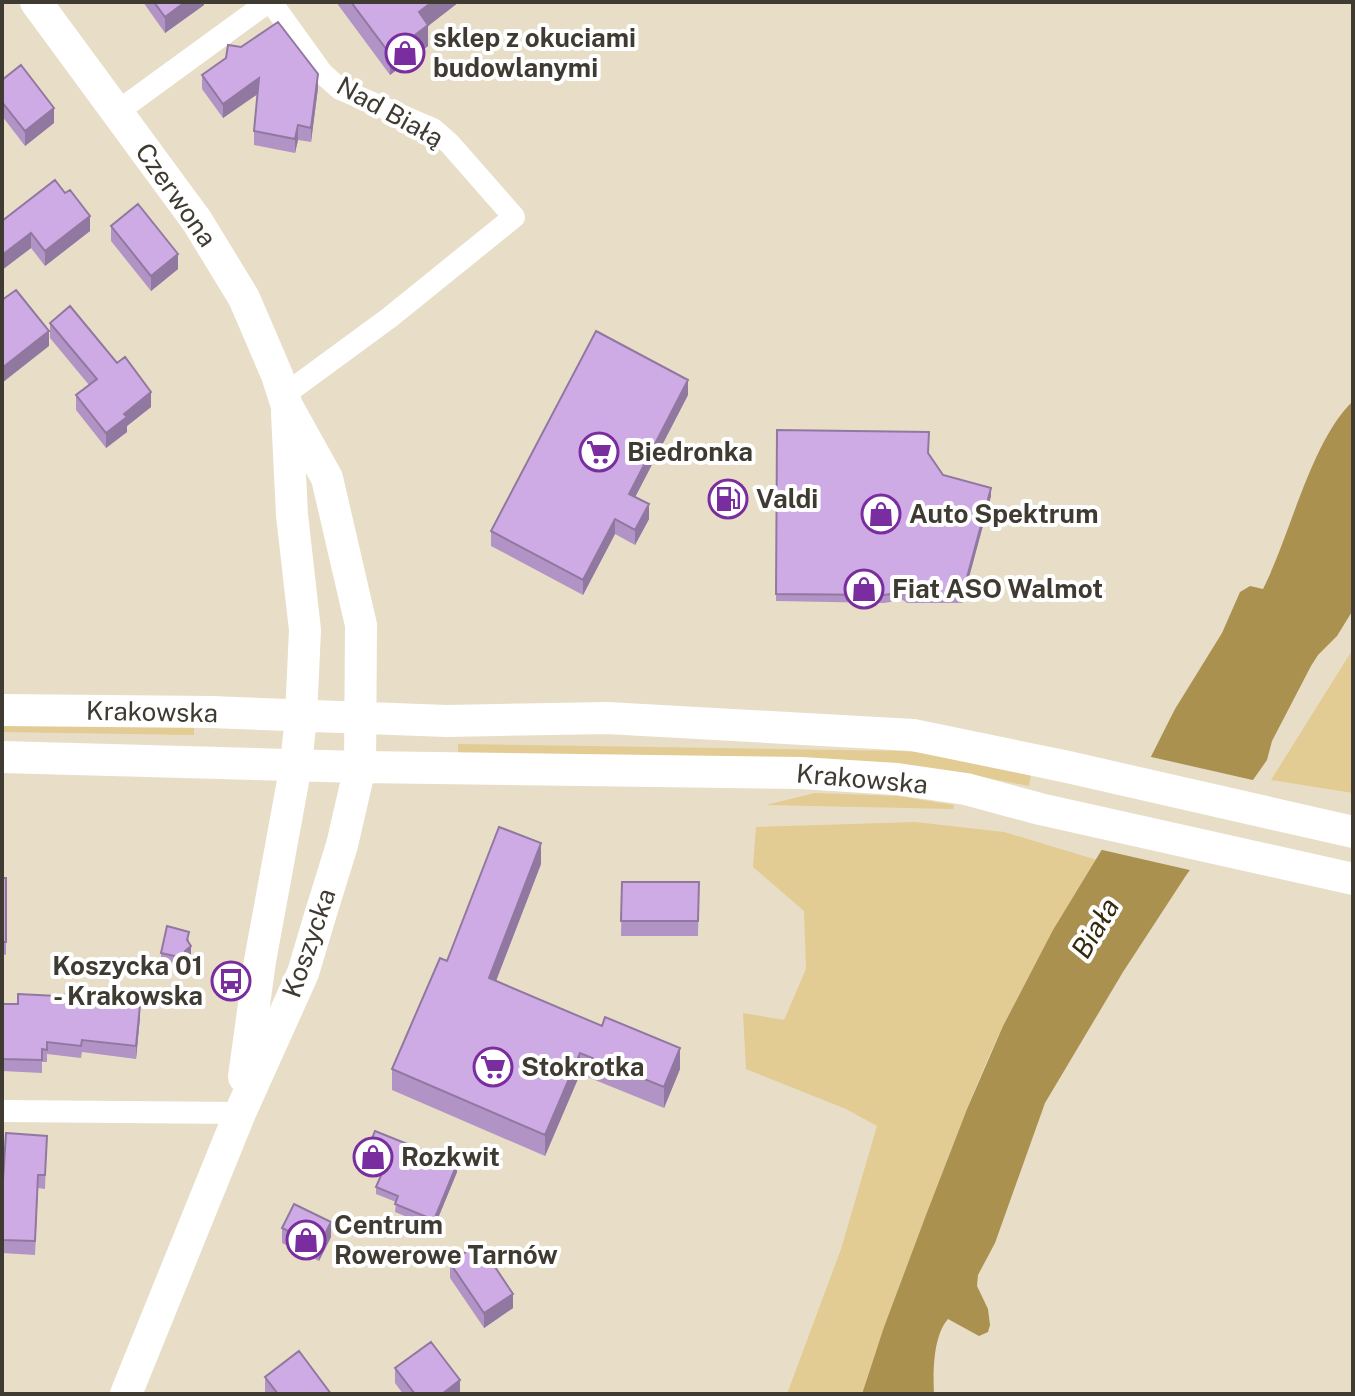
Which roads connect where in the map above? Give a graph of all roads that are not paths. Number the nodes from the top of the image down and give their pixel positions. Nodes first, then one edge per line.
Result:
1 (36, 2) edge
2 (270, 2) edge
3 (117, 112) junction
4 (285, 400) junction
5 (2, 710) edge
6 (301, 716) junction
7 (362, 719) junction
8 (2, 757) edge
9 (296, 765) junction
10 (360, 767) junction
11 (1353, 832) edge
12 (1347, 877) edge
13 (2, 1111) edge
14 (240, 1113) junction
15 (126, 1394) edge

1 - 3 street, Czerwona
2 - 3 street, Nad Białą
2 - 4 street, Nad Białą
3 - 4 street, Czerwona
4 - 6 street, Czerwona
4 - 7 street, Czerwona
5 - 6 street, Krakowska
6 - 7 street, Krakowska
6 - 9 street
7 - 10 street
7 - 11 street, Krakowska
8 - 9 street, Krakowska
9 - 10 street, Krakowska
9 - 14 street, Koszycka
10 - 12 street, Krakowska
10 - 14 street, Koszycka
13 - 14 street
14 - 15 street, Koszycka

